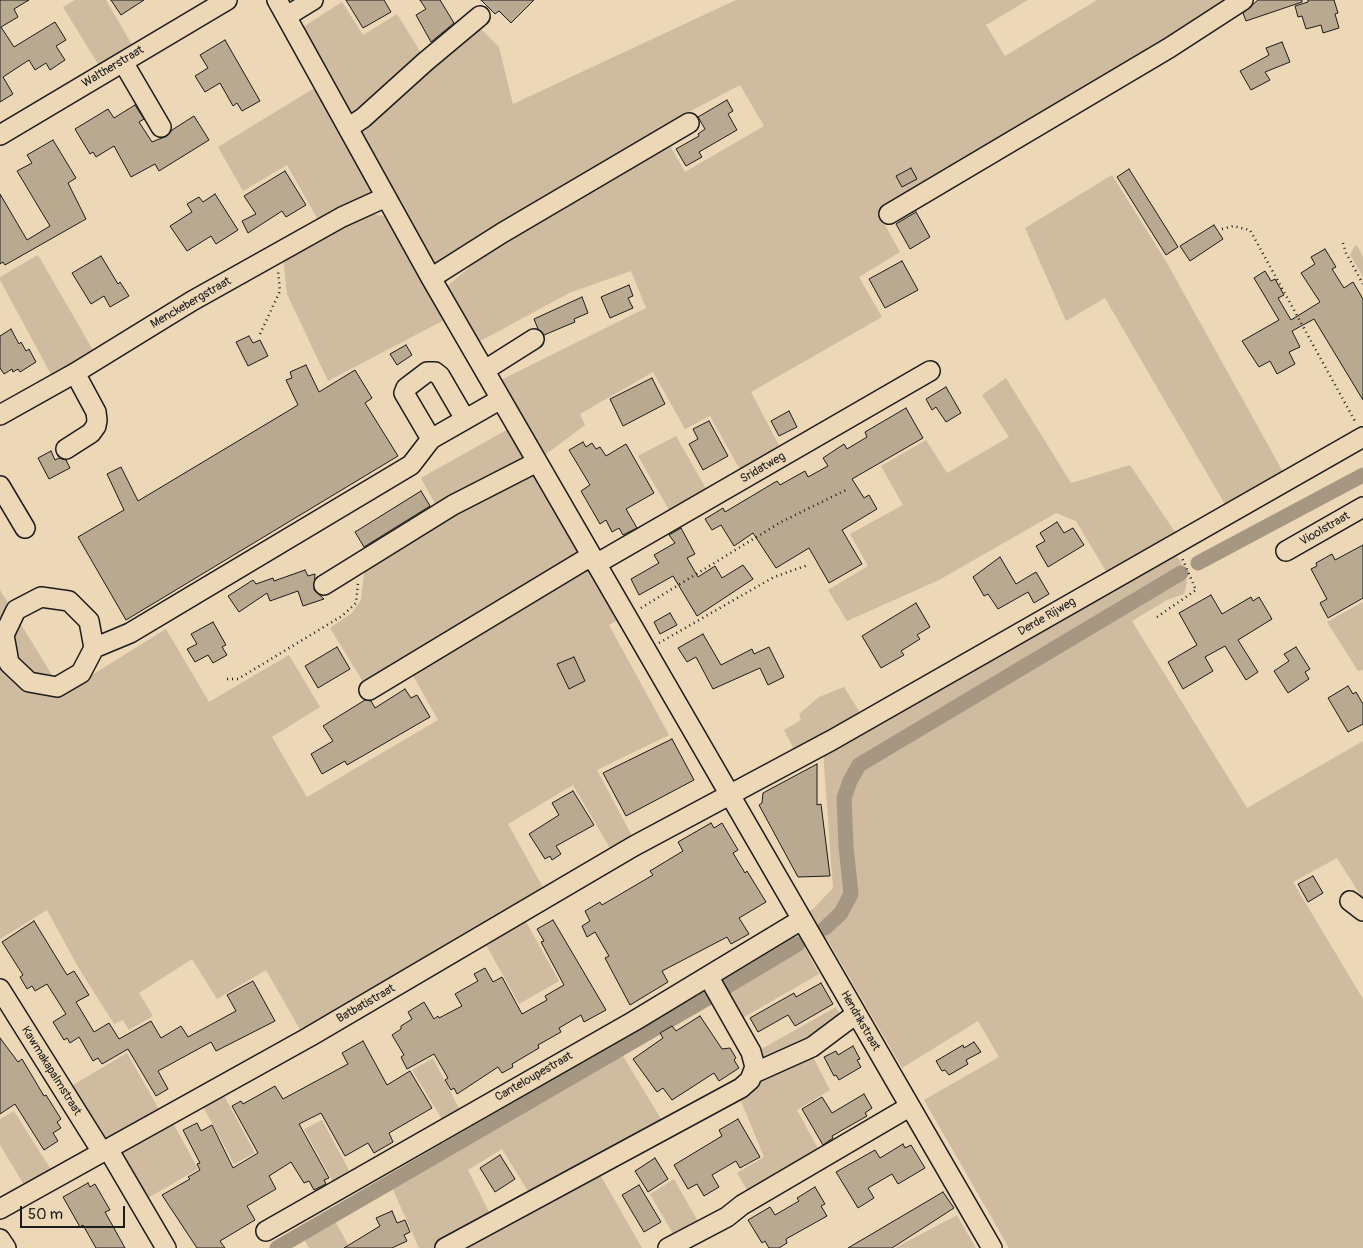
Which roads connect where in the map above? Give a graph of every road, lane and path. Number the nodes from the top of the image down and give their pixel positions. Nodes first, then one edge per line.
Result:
1 (227, 0) edge
2 (277, 0) edge
3 (313, 0) edge
4 (1243, 0) edge
5 (287, 16) junction
6 (480, 16) dead end
7 (123, 62) junction
8 (690, 123) dead end
9 (161, 127) dead end
10 (348, 128) junction
11 (0, 135) edge
12 (386, 196) junction
13 (889, 214) dead end
14 (1222, 229) dead end
15 (1343, 243) dead end
16 (275, 255) junction
17 (431, 278) junction
18 (1363, 284) edge
19 (260, 334) dead end
20 (534, 339) dead end
21 (484, 370) junction
22 (930, 371) dead end
23 (75, 373) junction
24 (501, 400) junction
25 (0, 415) edge
26 (465, 419) junction
27 (1361, 432) edge
28 (431, 439) junction
29 (66, 448) dead end
30 (537, 462) junction
31 (0, 486) edge
32 (848, 489) dead end
33 (1363, 507) edge
34 (25, 528) dead end
35 (1176, 543) junction
36 (1286, 552) dead end
37 (594, 560) junction
38 (808, 565) dead end
39 (354, 567) junction
40 (324, 585) dead end
41 (627, 617) junction
42 (1156, 617) dead end
43 (94, 648) junction
44 (646, 650) junction
45 (228, 678) dead end
46 (370, 690) dead end
47 (728, 794) junction
48 (801, 920) junction
49 (708, 976) junction
50 (0, 989) edge
51 (856, 1014) junction
52 (754, 1073) junction
53 (909, 1107) junction
54 (105, 1151) junction
55 (0, 1209) edge
56 (266, 1232) dead end
57 (0, 1239) edge
58 (6, 1248) edge
59 (166, 1248) edge
60 (445, 1248) edge
61 (668, 1248) edge
62 (992, 1248) edge

1 - 7 street, Waltherstraat
2 - 5 street, Hendrikstraat
3 - 5 street
4 - 13 street
5 - 10 street, Hendrikstraat
6 - 10 street
7 - 9 street
7 - 11 street, Waltherstraat
8 - 17 street
10 - 12 street, Hendrikstraat
12 - 16 street, Menckebergstraat
12 - 17 street, Hendrikstraat
14 - 27 path
15 - 18 path
16 - 19 path
16 - 23 street, Menckebergstraat
17 - 21 street, Hendrikstraat
20 - 21 street
21 - 24 street, Hendrikstraat
22 - 37 street, Sridatweg
23 - 25 street, Menckebergstraat
23 - 29 street
24 - 26 street
24 - 30 street, Hendrikstraat
26 - 28 street
26 - 28 street
27 - 35 street, Derde Rijweg
28 - 43 street
30 - 37 street, Hendrikstraat
30 - 39 street
31 - 34 street
32 - 41 path
33 - 36 street, Vioolstraat
35 - 42 path
35 - 47 street, Derde Rijweg
37 - 41 street, Hendrikstraat
37 - 46 street, Sridatweg
38 - 44 path
39 - 40 street
39 - 45 path
41 - 44 street, Hendrikstraat
43 - 43 street
44 - 47 street, Hendrikstraat
47 - 48 street, Hendrikstraat
47 - 54 street, Batbatistraat
48 - 49 street, Canteloupestraat
48 - 51 street, Hendrikstraat
49 - 52 street
49 - 56 street, Canteloupestraat
50 - 54 street, Kawmakapalmstraat
51 - 52 street
51 - 53 street, Hendrikstraat
52 - 60 street
53 - 61 street
53 - 62 street, Hendrikstraat
54 - 55 street, Batbatistraat
54 - 59 street, Kawmakapalmstraat
57 - 58 street

